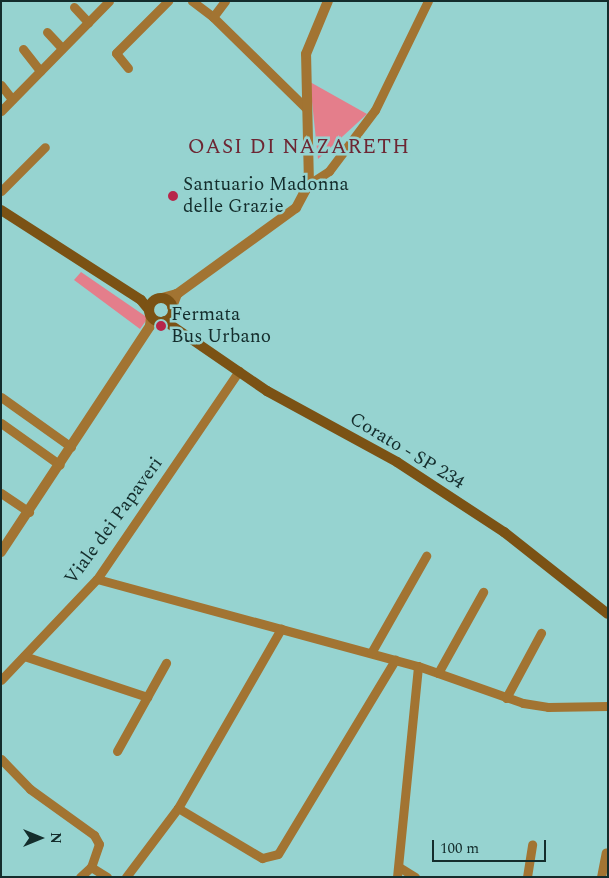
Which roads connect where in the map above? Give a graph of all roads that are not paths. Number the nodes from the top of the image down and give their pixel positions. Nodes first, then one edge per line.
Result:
1 (109, 1) edge
2 (168, 1) edge
3 (192, 1) edge
4 (225, 1) edge
5 (328, 1) edge
6 (428, 1) edge
7 (74, 7) dead end
8 (213, 17) junction
9 (88, 22) junction
10 (47, 32) dead end
11 (62, 48) junction
12 (22, 49) dead end
13 (128, 68) dead end
14 (40, 71) junction
15 (1, 85) edge
16 (12, 99) junction
17 (306, 108) junction
18 (1, 111) edge
19 (45, 147) dead end
20 (309, 184) junction
21 (1, 191) edge
22 (1, 210) edge
23 (177, 294) junction
24 (158, 299) junction
25 (141, 300) junction
26 (172, 310) junction
27 (155, 318) junction
28 (181, 329) junction
29 (239, 371) junction
30 (1, 397) edge
31 (1, 423) edge
32 (71, 447) junction
33 (60, 465) junction
34 (1, 493) edge
35 (29, 512) junction
36 (1, 552) edge
37 (426, 556) dead end
38 (97, 579) junction
39 (484, 592) dead end
40 (608, 614) edge
41 (281, 629) junction
42 (541, 633) dead end
43 (371, 653) junction
44 (24, 656) junction
45 (395, 660) junction
46 (166, 663) dead end
47 (418, 666) junction
48 (438, 673) junction
49 (1, 680) edge
50 (147, 697) junction
51 (506, 698) junction
52 (608, 706) edge
53 (117, 751) dead end
54 (1, 759) edge
55 (178, 808) junction
56 (532, 844) dead end
57 (606, 852) dead end
58 (399, 867) junction
59 (91, 868) junction
60 (80, 877) edge
61 (108, 877) edge
62 (126, 877) edge
63 (397, 877) edge
64 (415, 877) edge
65 (527, 877) edge
66 (601, 877) edge

1 - 9 street
2 - 13 street
3 - 8 street
4 - 8 street
5 - 17 street
6 - 20 street
7 - 9 street
8 - 17 street
9 - 11 street
10 - 11 street
11 - 14 street
12 - 14 street
14 - 16 street
15 - 16 street
16 - 18 street
17 - 20 street
19 - 21 street
20 - 23 street
22 - 25 main road, Corato - SP 234
23 - 24 street
23 - 26 street
24 - 25 main road
24 - 26 main road, Corato - SP 234
24 - 27 main road
25 - 27 main road, Corato - SP 234
26 - 27 main road
26 - 28 main road, Corato - SP 234
27 - 28 main road, Corato - SP 234
27 - 32 street
28 - 29 main road, Corato - SP 234
29 - 38 street, Viale dei Papaveri
29 - 40 main road, Corato - SP 234
30 - 32 street
31 - 33 street
32 - 33 street
33 - 35 street
34 - 35 street
35 - 36 street
37 - 43 street
38 - 41 street
38 - 44 street, Viale dei Papaveri
39 - 48 street
41 - 43 street
41 - 55 street
42 - 51 street
43 - 45 street
44 - 49 street, Viale dei Papaveri
44 - 50 street
45 - 47 street
45 - 55 street
46 - 50 street
47 - 48 street
47 - 58 street
48 - 51 street
50 - 53 street
51 - 52 street
54 - 59 street
55 - 62 street
56 - 65 street
57 - 66 street
58 - 63 street
58 - 64 street
59 - 60 street
59 - 61 street

